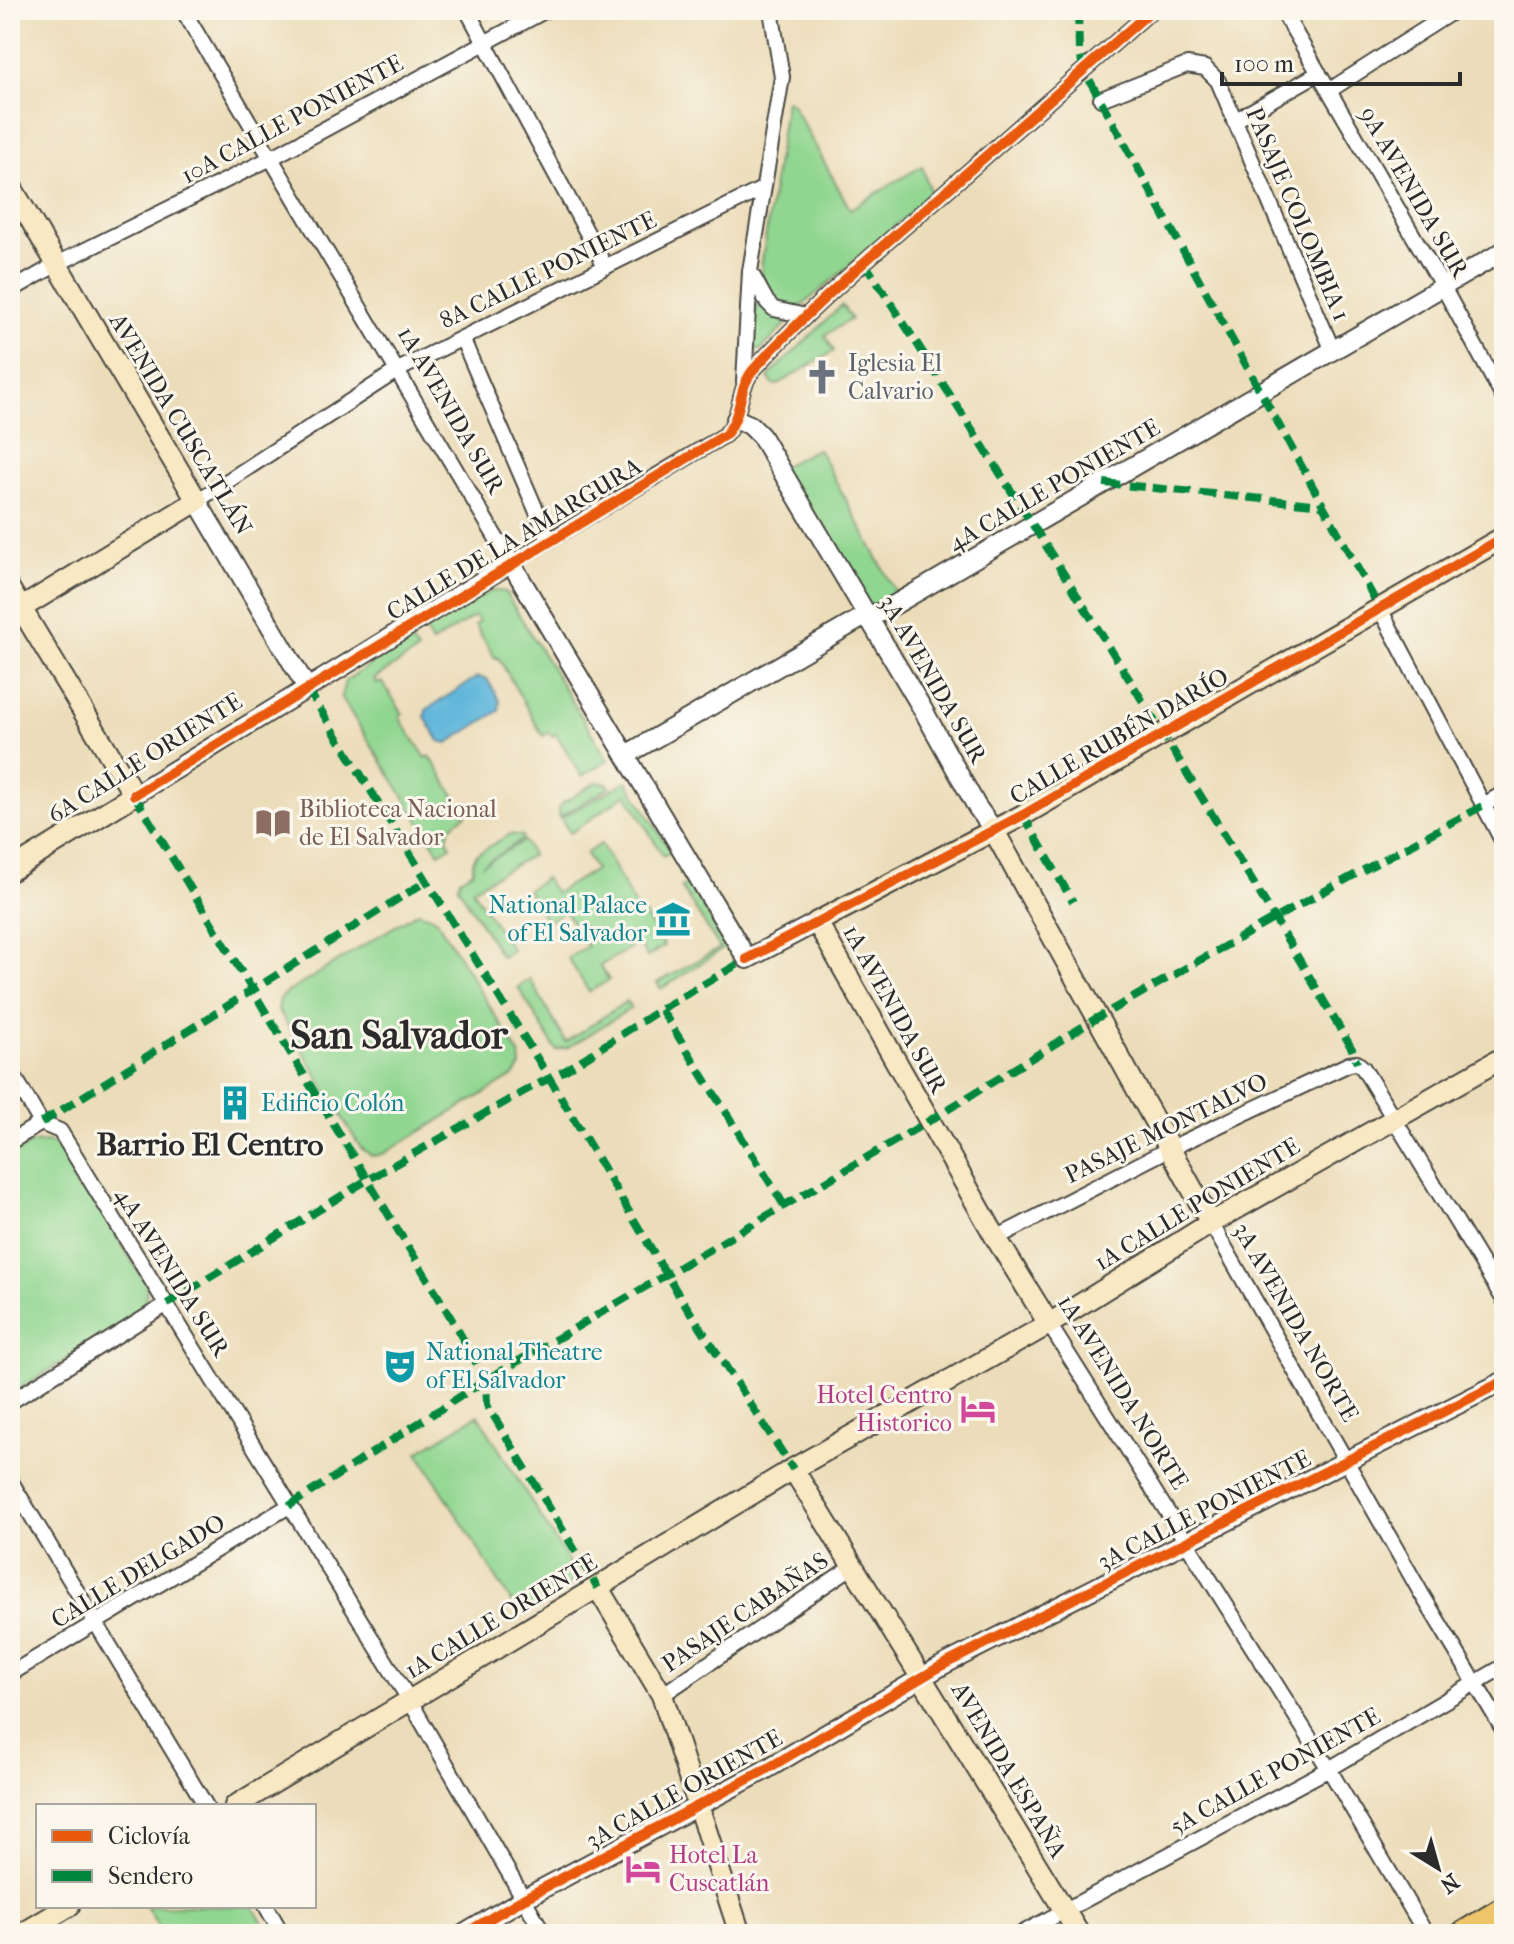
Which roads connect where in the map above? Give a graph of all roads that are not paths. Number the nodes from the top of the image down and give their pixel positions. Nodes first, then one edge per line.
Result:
1 (183, 10) edge
2 (467, 10) edge
3 (546, 10) edge
4 (771, 10) edge
5 (1152, 10) edge
6 (1282, 10) edge
7 (1455, 10) edge
8 (485, 41) junction
9 (1319, 73) junction
10 (1330, 90) junction
11 (1101, 99) dead end
12 (1234, 121) junction
13 (271, 158) junction
14 (10, 185) edge
15 (762, 189) junction
16 (1504, 251) edge
17 (57, 264) junction
18 (605, 266) junction
19 (750, 271) junction
20 (1443, 287) junction
21 (10, 291) edge
22 (806, 316) junction
23 (462, 338) junction
24 (1333, 351) junction
25 (398, 370) junction
26 (744, 383) junction
27 (1504, 399) edge
28 (736, 419) junction
29 (197, 501) junction
30 (1504, 537) edge
31 (549, 540) junction
32 (511, 563) junction
33 (10, 590) edge
34 (1380, 609) junction
35 (15, 612) edge
36 (865, 616) junction
37 (307, 688) junction
38 (626, 755) junction
39 (1504, 793) edge
40 (134, 795) junction
41 (1482, 806) junction
42 (993, 829) junction
43 (1504, 844) edge
44 (10, 871) edge
45 (817, 922) junction
46 (747, 959) joint
47 (1097, 1018) joint
48 (1504, 1057) edge
49 (10, 1069) edge
50 (1394, 1119) junction
51 (929, 1121) joint
52 (41, 1123) junction
53 (10, 1142) edge
54 (1169, 1149) junction
55 (1211, 1223) junction
56 (996, 1238) junction
57 (1504, 1300) edge
58 (167, 1304) junction
59 (1049, 1324) junction
60 (1504, 1381) edge
61 (10, 1402) edge
62 (1345, 1461) junction
63 (793, 1469) junction
64 (10, 1480) edge
65 (289, 1506) junction
66 (1187, 1542) junction
67 (853, 1566) junction
68 (598, 1588) junction
69 (97, 1622) junction
70 (1504, 1666) edge
71 (10, 1674) edge
72 (922, 1677) junction
73 (1474, 1682) junction
74 (662, 1695) junction
75 (410, 1701) junction
76 (1504, 1731) edge
77 (1329, 1769) junction
78 (205, 1804) edge
79 (238, 1804) edge
80 (700, 1805) junction
81 (523, 1899) junction
82 (66, 1908) edge
83 (267, 1908) edge
84 (1504, 1909) edge
85 (1065, 1911) junction
86 (10, 1923) edge
87 (1504, 1923) edge
88 (20, 1934) edge
89 (282, 1934) edge
90 (464, 1934) edge
91 (544, 1934) edge
92 (740, 1934) edge
93 (1021, 1934) edge
94 (1079, 1934) edge
95 (1426, 1934) edge
96 (1463, 1934) edge
97 (1486, 1934) edge

1 - 13 street, 1A AVENIDA SUR
2 - 8 street
3 - 8 street, 10A CALLE PONIENTE
4 - 15 street
5 - 22 street
6 - 9 street, 9A AVENIDA SUR
7 - 10 street
8 - 13 street, 10A CALLE PONIENTE
8 - 18 street
9 - 10 street, 9A AVENIDA SUR
9 - 12 street
10 - 20 street, 9A AVENIDA SUR
11 - 12 street, PASAJE COLOMBIA 1
12 - 24 street, PASAJE COLOMBIA 1
13 - 17 street, 10A CALLE PONIENTE
13 - 25 street, 1A AVENIDA SUR
14 - 17 main road, AVENIDA CUSCATLÁN
15 - 18 street, 8A CALLE PONIENTE
15 - 19 street
16 - 20 street, 4A CALLE PONIENTE
17 - 21 street, 10A CALLE PONIENTE
17 - 29 main road, AVENIDA CUSCATLÁN
18 - 23 street, 8A CALLE PONIENTE
19 - 22 street
19 - 26 street
20 - 24 street, 4A CALLE PONIENTE
20 - 27 street, 9A AVENIDA SUR
22 - 26 street
23 - 25 street, 8A CALLE PONIENTE
23 - 31 street
24 - 36 street, 4A CALLE PONIENTE
25 - 29 street, 8A CALLE PONIENTE
25 - 32 street, 1A AVENIDA SUR
26 - 28 street
28 - 31 street, CALLE DE LA AMARGURA
28 - 36 street, 3A AVENIDA SUR
29 - 35 main road
29 - 37 street, AVENIDA CUSCATLÁN
30 - 34 main road, CALLE RUBÉN DARÍO
31 - 32 street, CALLE DE LA AMARGURA
32 - 37 street, CALLE DE LA AMARGURA
32 - 38 street, 1A AVENIDA SUR
33 - 35 main road
34 - 41 street
34 - 42 main road, CALLE RUBÉN DARÍO
35 - 40 main road
36 - 38 street, 4A CALLE PONIENTE
36 - 42 street, 3A AVENIDA SUR
37 - 40 street, 6A CALLE ORIENTE
38 - 46 street, 1A AVENIDA SUR
39 - 41 street
40 - 44 main road, 6A CALLE ORIENTE
41 - 43 street
42 - 45 main road, CALLE RUBÉN DARÍO
42 - 47 main road, 3A AVENIDA SUR
45 - 46 street, CALLE RUBÉN DARÍO
45 - 51 main road, 1A AVENIDA SUR
47 - 54 main road, 3A AVENIDA NORTE
48 - 50 main road, 1A CALLE PONIENTE
49 - 52 street, 4A AVENIDA SUR
50 - 54 street, PASAJE MONTALVO
50 - 55 main road, 1A CALLE PONIENTE
50 - 57 street
51 - 56 main road, 1A AVENIDA NORTE
52 - 53 street
52 - 58 street, 4A AVENIDA SUR
54 - 55 main road, 3A AVENIDA NORTE
54 - 56 street, PASAJE MONTALVO
55 - 59 main road, 1A CALLE PONIENTE
55 - 62 street, 3A AVENIDA NORTE
56 - 59 main road, 1A AVENIDA NORTE
58 - 61 street
58 - 65 street, 4A AVENIDA SUR
59 - 63 main road, 1A CALLE PONIENTE
59 - 66 street, 1A AVENIDA NORTE
60 - 62 street, 3A CALLE PONIENTE
62 - 66 street, 3A CALLE PONIENTE
62 - 73 street, 3A AVENIDA NORTE
63 - 67 main road, AVENIDA ESPAÑA
63 - 68 main road, 1A CALLE ORIENTE
64 - 69 street
65 - 69 street, CALLE DELGADO
65 - 75 street, 4A AVENIDA SUR
66 - 72 street, 3A CALLE PONIENTE
66 - 77 street, 1A AVENIDA NORTE
67 - 72 main road, AVENIDA ESPAÑA
67 - 74 street, PASAJE CABAÑAS
68 - 74 main road
68 - 75 main road, 1A CALLE ORIENTE
69 - 71 street, CALLE DELGADO
69 - 78 street
70 - 73 street, 5A CALLE PONIENTE
72 - 80 street, 3A CALLE ORIENTE
72 - 85 main road, AVENIDA ESPAÑA
73 - 76 street, 3A AVENIDA NORTE
73 - 77 street, 5A CALLE PONIENTE
74 - 80 main road
75 - 79 main road, 1A CALLE ORIENTE
75 - 81 street, 4A AVENIDA SUR
77 - 85 street, 5A CALLE PONIENTE
77 - 95 street, 1A AVENIDA NORTE
80 - 81 street, 3A CALLE ORIENTE
80 - 92 main road
81 - 90 street, 3A CALLE ORIENTE
81 - 91 street, 4A AVENIDA SUR
82 - 88 main road
83 - 89 street
84 - 96 main road
85 - 93 street, 5A CALLE PONIENTE
85 - 94 main road, AVENIDA ESPAÑA
86 - 88 main road
87 - 97 main road

